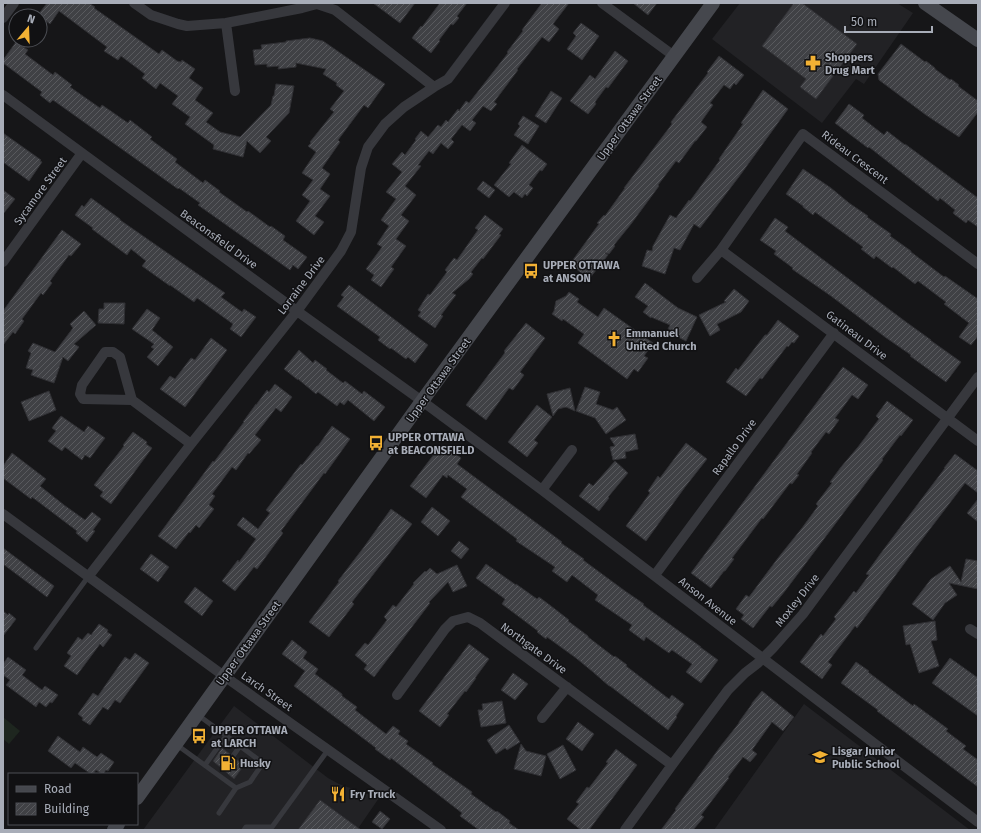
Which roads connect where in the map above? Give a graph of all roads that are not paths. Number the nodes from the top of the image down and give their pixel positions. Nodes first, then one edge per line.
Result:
1 (14, 3) edge
2 (134, 3) edge
3 (505, 3) edge
4 (602, 3) edge
5 (713, 3) edge
6 (925, 3) edge
7 (317, 4) edge
8 (3, 18) edge
9 (226, 23) junction
10 (978, 40) edge
11 (674, 56) junction
12 (434, 87) junction
13 (235, 91) dead end
14 (3, 95) edge
15 (82, 153) junction
16 (721, 250) junction
17 (3, 262) edge
18 (978, 264) edge
19 (697, 278) dead end
20 (297, 311) junction
21 (834, 333) junction
22 (978, 377) edge
23 (132, 400) junction
24 (422, 401) junction
25 (948, 418) junction
26 (978, 441) edge
27 (191, 444) junction
28 (572, 450) dead end
29 (542, 490) junction
30 (3, 514) edge
31 (655, 575) junction
32 (88, 577) junction
33 (36, 648) dead end
34 (763, 658) junction
35 (224, 676) junction
36 (567, 687) junction
37 (398, 695) dead end
38 (197, 714) junction
39 (542, 718) dead end
40 (226, 736) junction
41 (176, 744) junction
42 (240, 746) junction
43 (328, 750) junction
44 (233, 756) dead end
45 (205, 765) junction
46 (672, 765) junction
47 (223, 770) dead end
48 (219, 776) junction
49 (236, 788) junction
50 (138, 797) edge
51 (219, 813) dead end
52 (978, 822) edge
53 (244, 830) edge
54 (441, 830) edge
55 (626, 830) edge

1 - 8 street
2 - 9 street
3 - 12 street, Lorraine Drive
4 - 11 street
5 - 11 main road, Upper Ottawa Street
6 - 10 main road
7 - 9 street
7 - 12 street
9 - 13 street
11 - 24 main road, Upper Ottawa Street
12 - 20 street, Lorraine Drive
14 - 15 street, Beaconsfield Drive
15 - 17 street, Sycamore Street
15 - 20 street, Beaconsfield Drive
16 - 18 street, Rideau Crescent
16 - 19 street, Rideau Crescent
16 - 21 street, Gatineau Drive
20 - 24 street, Beaconsfield Drive
20 - 27 street, Lorraine Drive
21 - 25 street, Gatineau Drive
21 - 31 street, Rapallo Drive
22 - 25 street, Moxley Drive
23 - 23 street
23 - 27 street
24 - 29 street, Anson Avenue
24 - 35 main road, Upper Ottawa Street
25 - 26 street, Gatineau Drive
25 - 34 street, Moxley Drive
27 - 32 street, Lorraine Drive
28 - 29 street
29 - 31 street, Anson Avenue
30 - 32 street, Larch Street
31 - 34 street, Anson Avenue
32 - 33 lane
32 - 35 street, Larch Street
34 - 46 street, Moxley Drive
34 - 52 street, Anson Avenue
35 - 38 main road, Upper Ottawa Street
35 - 43 street, Larch Street
36 - 37 street, Northgate Drive
36 - 39 street
36 - 46 street, Northgate Drive
38 - 40 lane
38 - 41 main road, Upper Ottawa Street
40 - 42 lane
40 - 45 lane
41 - 45 lane
41 - 50 main road, Upper Ottawa Street
42 - 44 lane
42 - 49 lane
43 - 53 lane
43 - 54 street, Larch Street
45 - 48 lane
46 - 55 street, Moxley Drive
47 - 48 lane
48 - 49 lane
49 - 51 lane

